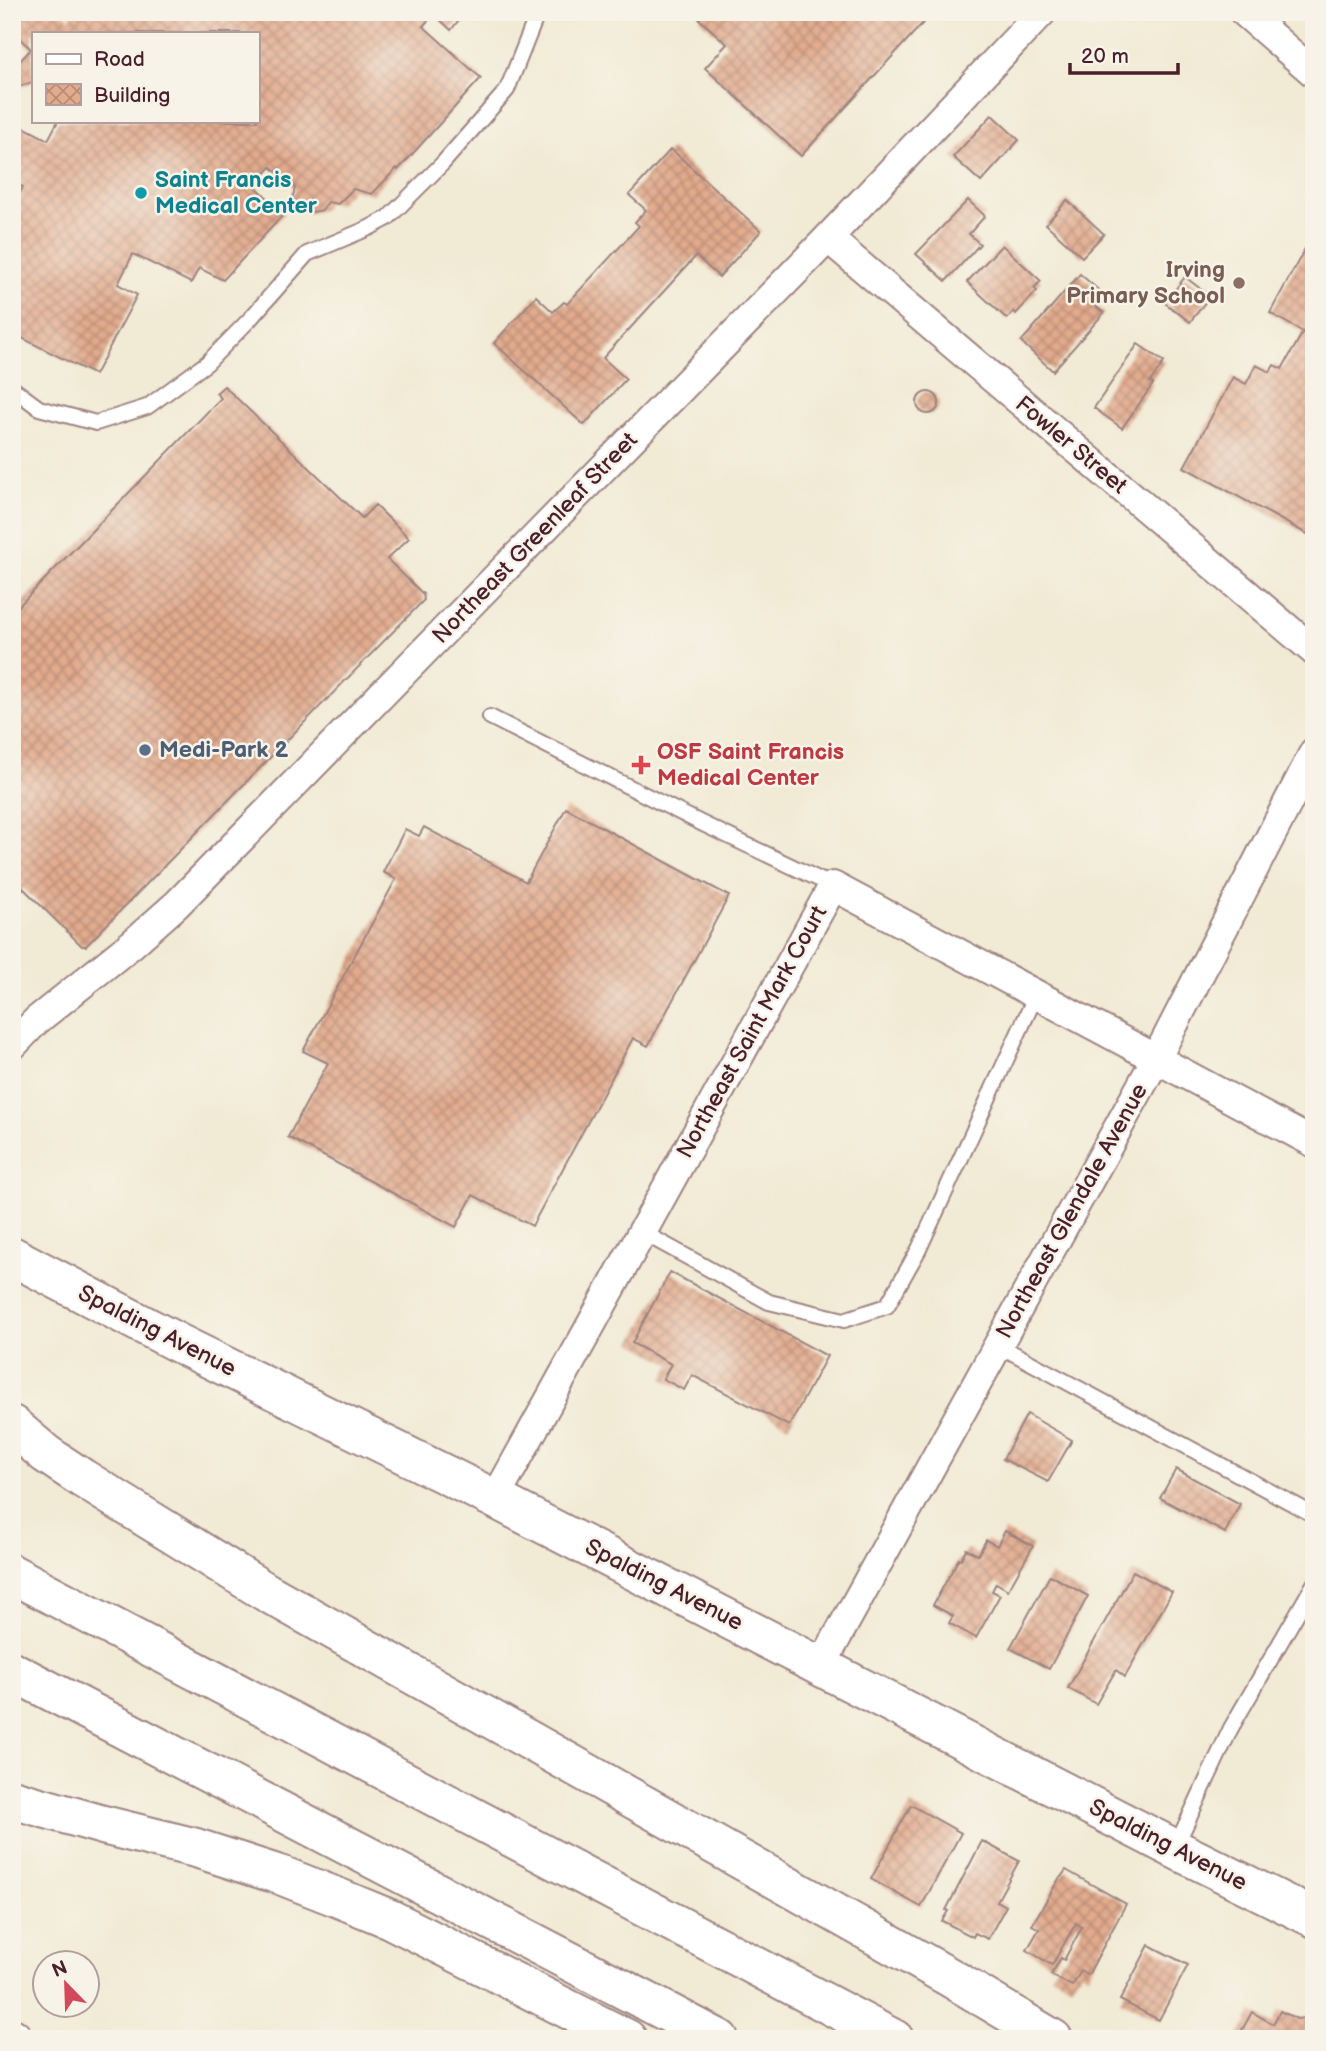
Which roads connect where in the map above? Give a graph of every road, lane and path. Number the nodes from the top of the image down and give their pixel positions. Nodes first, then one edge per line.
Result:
1 (538, 12) edge
2 (1042, 12) edge
3 (1244, 12) edge
4 (1314, 73) edge
5 (828, 238) junction
6 (12, 388) edge
7 (1314, 652) edge
8 (490, 717) dead end
9 (1314, 752) edge
10 (833, 886) junction
11 (1036, 995) junction
12 (12, 1046) edge
13 (1156, 1059) junction
14 (1314, 1143) edge
15 (642, 1232) junction
16 (12, 1256) edge
17 (998, 1345) junction
18 (12, 1425) edge
19 (495, 1499) junction
20 (1314, 1515) edge
21 (12, 1574) edge
22 (1314, 1584) edge
23 (821, 1666) junction
24 (12, 1671) edge
25 (12, 1681) edge
26 (12, 1799) edge
27 (291, 1816) junction
28 (1175, 1849) junction
29 (1314, 1918) edge
30 (628, 2039) edge
31 (719, 2039) edge
32 (894, 2039) edge
33 (1053, 2039) edge

1 - 6 lane
2 - 5 street, Northeast Greenleaf Street
3 - 4 street
5 - 7 street, Fowler Street
5 - 12 street, Northeast Greenleaf Street
8 - 10 lane
9 - 13 street, Northeast Glendale Avenue
10 - 11 street, Northeast Saint Mark Court
10 - 15 street, Northeast Saint Mark Court
11 - 13 street, Northeast Saint Mark Court
11 - 15 lane
13 - 14 street, Northeast Saint Mark Court
13 - 17 street, Northeast Glendale Avenue
15 - 19 street, Northeast Saint Mark Court
16 - 19 main road, Spalding Avenue
17 - 20 lane
17 - 23 street, Northeast Glendale Avenue
18 - 33 main road
19 - 23 main road, Spalding Avenue
21 - 32 main road
22 - 28 lane
23 - 28 main road, Spalding Avenue
24 - 27 main road
25 - 27 main road
26 - 30 main road
27 - 31 main road
28 - 29 main road, Spalding Avenue

